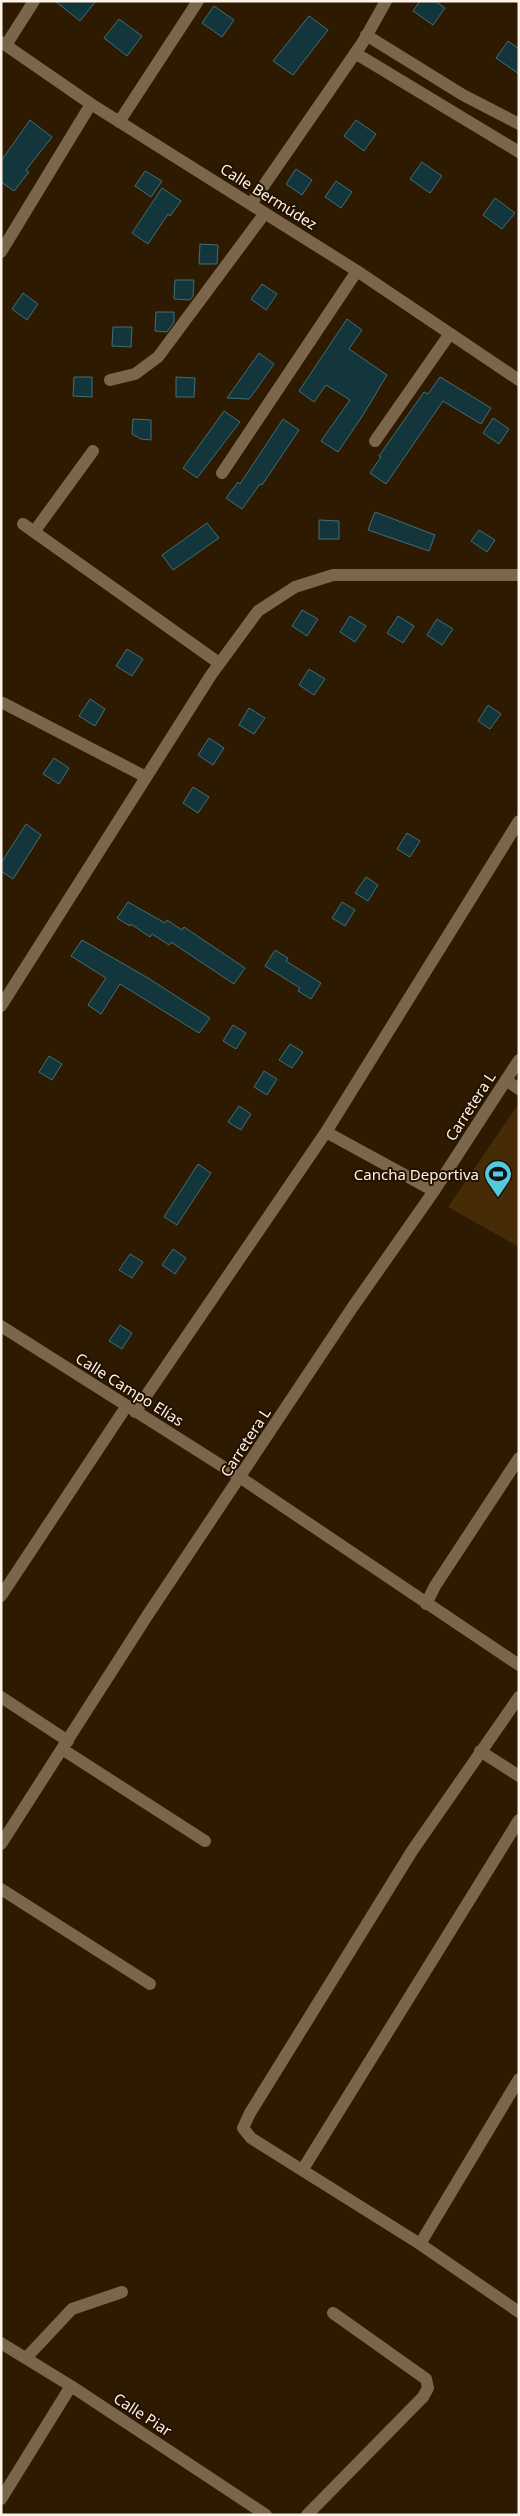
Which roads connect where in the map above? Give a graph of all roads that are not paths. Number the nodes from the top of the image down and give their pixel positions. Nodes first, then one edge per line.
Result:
1 (34, 1) edge
2 (198, 1) edge
3 (386, 1) edge
4 (366, 35) junction
5 (4, 43) edge
6 (355, 53) junction
7 (464, 95) junction
8 (91, 104) junction
9 (454, 111) junction
10 (120, 122) junction
11 (519, 124) edge
12 (519, 152) edge
13 (251, 204) junction
14 (265, 213) junction
15 (1, 252) edge
16 (357, 271) junction
17 (449, 335) junction
18 (110, 380) dead end
19 (519, 380) edge
20 (375, 440) dead end
21 (93, 451) dead end
22 (222, 472) dead end
23 (22, 524) dead end
24 (34, 532) junction
25 (519, 575) edge
26 (219, 663) junction
27 (3, 703) dead end
28 (146, 777) junction
29 (519, 821) edge
30 (1, 1006) edge
31 (519, 1060) edge
32 (506, 1080) junction
33 (519, 1089) edge
34 (326, 1132) junction
35 (434, 1191) junction
36 (1, 1326) edge
37 (131, 1409) junction
38 (519, 1458) edge
39 (241, 1478) junction
40 (1, 1596) edge
41 (426, 1604) junction
42 (519, 1665) edge
43 (1, 1697) edge
44 (519, 1698) edge
45 (65, 1745) junction
46 (480, 1751) junction
47 (519, 1776) edge
48 (519, 1820) edge
49 (205, 1842) dead end
50 (1, 1844) edge
51 (1, 1889) edge
52 (150, 1984) dead end
53 (519, 2080) edge
54 (303, 2169) junction
55 (420, 2244) junction
56 (122, 2292) dead end
57 (519, 2312) edge
58 (333, 2313) dead end
59 (1, 2343) edge
60 (26, 2358) junction
61 (71, 2386) junction
62 (1, 2499) edge
63 (266, 2515) edge
64 (307, 2515) edge

1 - 5 street
2 - 10 street
3 - 4 street
4 - 6 street
4 - 7 street
5 - 8 street, Calle Bermúdez
6 - 9 street
6 - 13 street
7 - 9 street
7 - 11 street
8 - 10 street, Calle Bermúdez
8 - 15 street
9 - 12 street
10 - 13 street, Calle Bermúdez
13 - 14 street, Calle Bermúdez
14 - 16 street, Calle Bermúdez
14 - 18 street
16 - 17 street, Calle Bermúdez
16 - 22 street
17 - 19 street, Calle Bermúdez
17 - 20 street
21 - 24 street
23 - 24 street
24 - 26 street
25 - 26 street
26 - 28 street
27 - 28 street
28 - 30 street
29 - 34 street
31 - 32 street, Carretera L
32 - 33 street
32 - 35 street, Carretera L
34 - 35 street
34 - 37 street
35 - 39 street, Carretera L
36 - 37 street, Calle Campo Elías
37 - 39 street, Calle Campo Elías
37 - 40 street
38 - 41 street
39 - 41 street, Calle Campo Elías
39 - 45 street, Carretera L
41 - 42 street, Calle Campo Elías
43 - 45 street
44 - 46 street
45 - 49 street
45 - 50 street, Carretera L
46 - 47 street
46 - 54 street
48 - 54 street
51 - 52 street
53 - 55 street
54 - 55 street
55 - 57 street
56 - 60 street
58 - 64 street
59 - 60 street, Calle Piar
60 - 61 street, Calle Piar
61 - 62 street
61 - 63 street, Calle Piar

